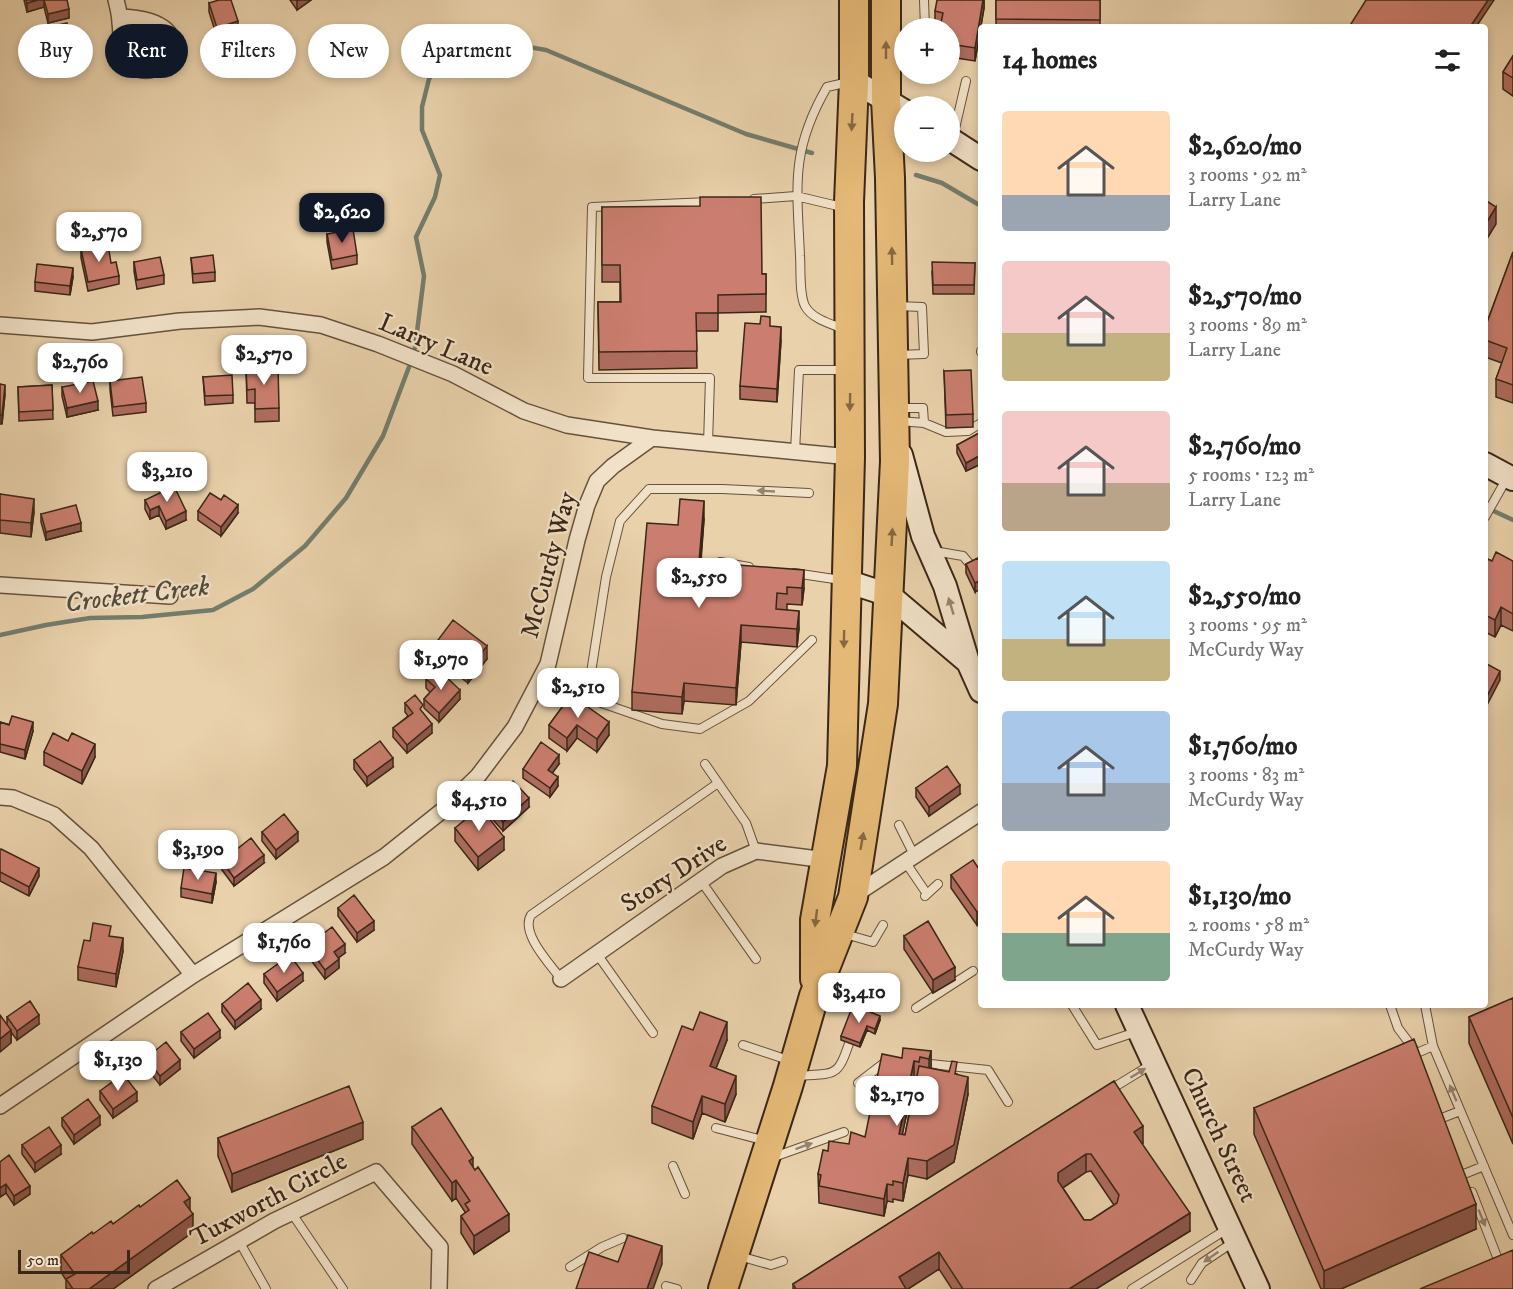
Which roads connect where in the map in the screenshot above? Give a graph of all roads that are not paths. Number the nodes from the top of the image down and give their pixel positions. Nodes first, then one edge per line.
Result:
1 (116, 0) edge
2 (854, 0) edge
3 (886, 0) edge
4 (924, 0) edge
5 (120, 17) dead end
6 (925, 18) edge
7 (854, 81) junction
8 (966, 81) dead end
9 (895, 96) edge
10 (894, 104) edge
11 (960, 105) edge
12 (960, 146) edge
13 (978, 157) edge
14 (895, 162) edge
15 (796, 196) junction
16 (741, 200) edge
17 (719, 201) edge
18 (849, 208) junction
19 (0, 325) edge
20 (850, 332) junction
21 (851, 370) junction
22 (894, 419) junction
23 (924, 423) junction
24 (978, 425) edge
25 (652, 438) junction
26 (708, 444) junction
27 (795, 452) junction
28 (850, 457) junction
29 (1488, 466) edge
30 (1510, 478) edge
31 (809, 494) dead end
32 (1488, 511) edge
33 (929, 550) junction
34 (720, 562) edge
35 (755, 567) edge
36 (974, 569) edge
37 (789, 572) edge
38 (846, 580) junction
39 (0, 585) edge
40 (889, 595) junction
41 (170, 596) dead end
42 (812, 640) dead end
43 (968, 662) junction
44 (978, 684) edge
45 (705, 764) dead end
46 (718, 783) junction
47 (0, 797) edge
48 (978, 814) edge
49 (899, 825) dead end
50 (756, 851) junction
51 (826, 860) junction
52 (910, 860) junction
53 (701, 881) junction
54 (938, 884) dead end
55 (853, 897) junction
56 (883, 925) dead end
57 (839, 932) junction
58 (597, 954) junction
59 (756, 959) dead end
60 (974, 971) dead end
61 (194, 975) junction
62 (561, 979) joint
63 (814, 996) junction
64 (916, 1008) dead end
65 (1074, 1008) edge
66 (1128, 1008) edge
67 (1391, 1008) edge
68 (1426, 1008) edge
69 (1139, 1031) junction
70 (652, 1033) dead end
71 (743, 1045) dead end
72 (1433, 1046) junction
73 (1417, 1053) junction
74 (898, 1061) edge
75 (916, 1063) edge
76 (1154, 1063) junction
77 (1421, 1064) edge
78 (793, 1070) junction
79 (858, 1083) dead end
80 (1101, 1095) edge
81 (1008, 1102) dead end
82 (0, 1106) edge
83 (1438, 1107) edge
84 (1460, 1111) junction
85 (1442, 1118) junction
86 (716, 1128) dead end
87 (1446, 1128) edge
88 (844, 1132) dead end
89 (767, 1151) junction
90 (673, 1166) dead end
91 (1484, 1166) junction
92 (685, 1194) dead end
93 (291, 1212) junction
94 (1233, 1234) junction
95 (1513, 1235) edge
96 (623, 1238) dead end
97 (239, 1240) junction
98 (734, 1255) junction
99 (783, 1261) dead end
100 (1500, 1261) edge
101 (570, 1267) dead end
102 (1191, 1280) dead end
103 (666, 1286) dead end
104 (156, 1289) edge
105 (266, 1289) edge
106 (343, 1289) edge
107 (439, 1289) edge
108 (677, 1289) edge
109 (723, 1289) edge
110 (1132, 1289) edge
111 (1258, 1289) edge

1 - 5 street
2 - 7 highway
9 -> 3 highway
4 - 6 lane
7 - 10 main road
7 - 15 lane
7 -> 18 highway
8 - 11 lane
12 - 13 main road
22 -> 14 highway
15 - 16 lane
15 - 18 lane
15 - 20 lane
17 - 26 lane
18 - 20 highway
19 - 25 street, Larry Lane
20 - 21 highway
21 - 27 lane
21 -> 28 highway
22 - 23 lane
22 - 23 lane
22 - 33 main road
40 -> 22 highway
23 - 24 lane
25 - 26 street, Larry Lane
25 - 61 street, McCurdy Way
26 - 27 street, Larry Lane
27 - 28 street, Larry Lane
28 - 38 highway
29 - 30 main road
30 - 32 lane
31 -> 42 lane
33 - 36 lane
43 -> 33 main road
34 - 35 lane
37 - 38 lane
38 - 40 main road
38 -> 51 highway
39 - 41 street
40 - 43 main road
55 -> 40 highway
43 - 44 main road
45 - 46 lane
46 - 50 lane
46 - 62 lane
47 - 61 street
48 - 52 street
49 - 52 lane
50 - 51 street, Story Drive
50 - 53 street, Story Drive
51 -> 63 highway
52 - 54 lane
52 - 55 street
53 - 58 street, Story Drive
53 - 59 lane
55 - 57 highway
56 - 57 lane
57 - 63 highway
58 - 62 street, Story Drive
58 - 70 lane
60 - 64 lane
61 - 82 street, McCurdy Way
63 - 78 highway
63 - 78 lane
65 - 69 lane
66 - 69 main road, Church Street
67 - 73 lane
68 - 72 lane
69 - 76 main road, Church Street
71 - 78 lane
72 - 73 lane
84 -> 72 lane
73 - 77 lane
74 - 79 lane
75 - 81 lane
80 -> 76 lane
76 - 94 main road, Church Street
78 - 89 highway
83 - 85 lane
84 - 85 lane
84 - 91 lane
85 - 87 lane
86 - 89 lane
89 -> 88 lane
89 - 98 highway
90 - 92 lane
91 - 95 lane
91 -> 100 lane
93 - 97 street, Tuxworth Circle
93 - 106 lane
93 - 107 street, Tuxworth Circle
94 -> 102 lane
94 - 110 lane
94 - 111 main road, Church Street
96 - 101 lane
97 - 104 street, Tuxworth Circle
97 - 105 lane
98 - 99 lane
98 - 109 highway
103 - 108 lane

